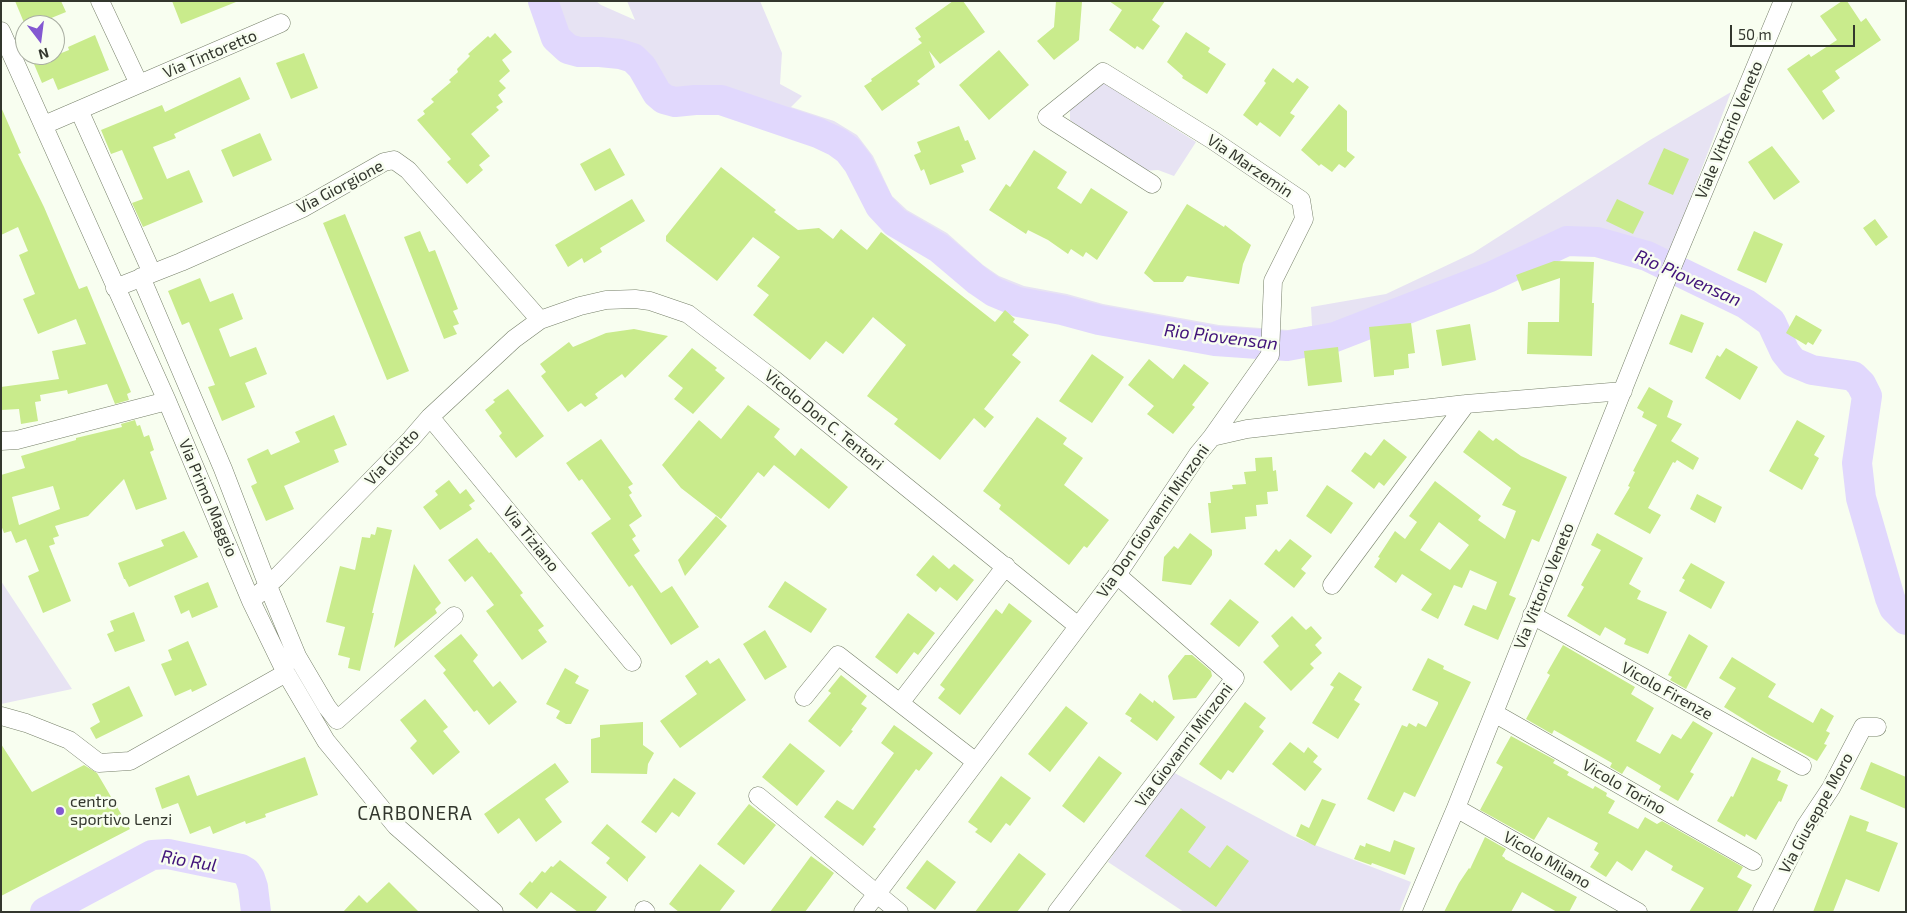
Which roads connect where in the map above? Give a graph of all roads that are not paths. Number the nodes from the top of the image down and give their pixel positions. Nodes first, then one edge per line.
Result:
1 (100, 1) edge
2 (1783, 1) edge
3 (281, 23) dead end
4 (1, 31) edge
5 (139, 84) junction
6 (79, 110) junction
7 (44, 125) junction
8 (1152, 184) dead end
9 (1676, 260) joint
10 (146, 275) junction
11 (115, 288) junction
12 (540, 320) junction
13 (1622, 390) junction
14 (167, 401) junction
15 (1466, 404) junction
16 (430, 417) junction
17 (1212, 437) junction
18 (1, 441) edge
19 (1006, 566) junction
20 (1117, 575) junction
21 (1332, 585) dead end
22 (268, 586) junction
23 (251, 601) junction
24 (1532, 615) junction
25 (454, 616) dead end
26 (1078, 626) junction
27 (632, 662) dead end
28 (286, 673) junction
29 (804, 697) dead end
30 (900, 703) junction
31 (1494, 713) junction
32 (1, 716) edge
33 (1877, 727) dead end
34 (976, 762) junction
35 (1802, 766) dead end
36 (758, 796) dead end
37 (1456, 808) junction
38 (1753, 861) dead end
39 (877, 894) junction
40 (494, 912) edge
41 (863, 912) edge
42 (899, 912) edge
43 (1057, 912) edge
44 (1412, 912) edge
45 (1638, 912) edge
46 (1762, 912) edge

1 - 5 street
2 - 9 street, Viale Vittorio Veneto
3 - 5 street, Via Tintoretto
4 - 7 street, Via Primo Maggio
5 - 6 street, Via Tintoretto
6 - 7 street, Via Tintoretto
6 - 10 street
7 - 11 street, Via Primo Maggio
8 - 17 street, Via Marzemin
9 - 13 street, Via Vittorio Veneto
10 - 11 street, Via Giorgione
10 - 12 street, Via Giorgione
10 - 22 street
11 - 14 street, Via Primo Maggio
12 - 16 street, Via Giotto
12 - 19 street, Vicolo Don C. Tentori
13 - 15 street, Via Don Giovanni Minzoni
13 - 24 street, Via Vittorio Veneto
14 - 18 street
14 - 23 street, Via Primo Maggio
15 - 17 street, Via Don Giovanni Minzoni
15 - 21 street
16 - 22 street, Via Giotto
16 - 27 street, Via Tiziano
17 - 20 street, Via Don Giovanni Minzoni
19 - 26 street, Vicolo Don C. Tentori
19 - 30 street
20 - 26 street, Via Don Giovanni Minzoni
20 - 43 street, Via Giovanni Minzoni
22 - 23 street, Via Giotto
22 - 25 street
23 - 28 street, Via Primo Maggio
24 - 31 street, Via Vittorio Veneto
24 - 35 street, Vicolo Firenze
26 - 34 street, Via Don Giovanni Minzoni
28 - 32 street
28 - 40 street, Via Primo Maggio
29 - 30 street
30 - 34 street
31 - 37 street, Via Vittorio Veneto
31 - 38 street, Vicolo Torino
33 - 46 street, Via Giuseppe Moro
34 - 39 street, Via Don Giovanni Minzoni
36 - 39 street
37 - 44 street, Via Vittorio Veneto
37 - 45 street, Vicolo Milano
39 - 41 street, Via Don Giovanni Minzoni
39 - 42 street

